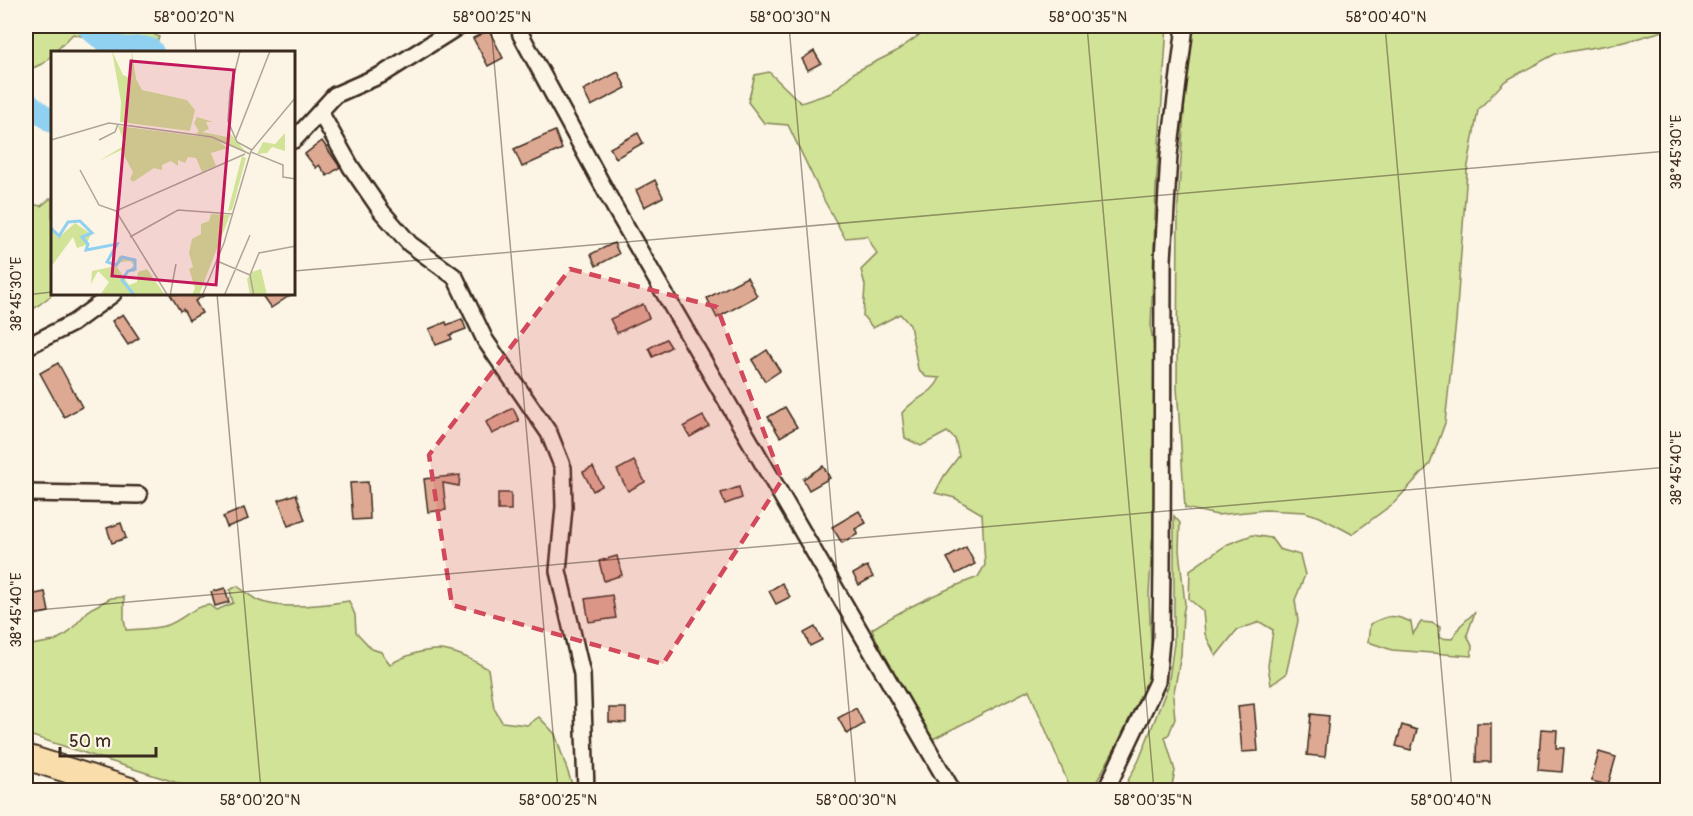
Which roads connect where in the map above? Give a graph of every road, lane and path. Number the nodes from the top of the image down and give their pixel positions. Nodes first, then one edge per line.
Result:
1 (459, 26) edge
2 (519, 26) edge
3 (1185, 26) edge
4 (320, 112) junction
5 (296, 138) edge
6 (110, 296) edge
7 (26, 347) edge
8 (26, 493) edge
9 (139, 495) dead end
10 (26, 757) edge
11 (130, 790) edge
12 (586, 790) edge
13 (952, 790) edge
14 (1106, 790) edge

1 - 4 street
2 - 13 street
3 - 14 street
4 - 5 street
4 - 12 street
6 - 7 street
8 - 9 street
10 - 11 main road

